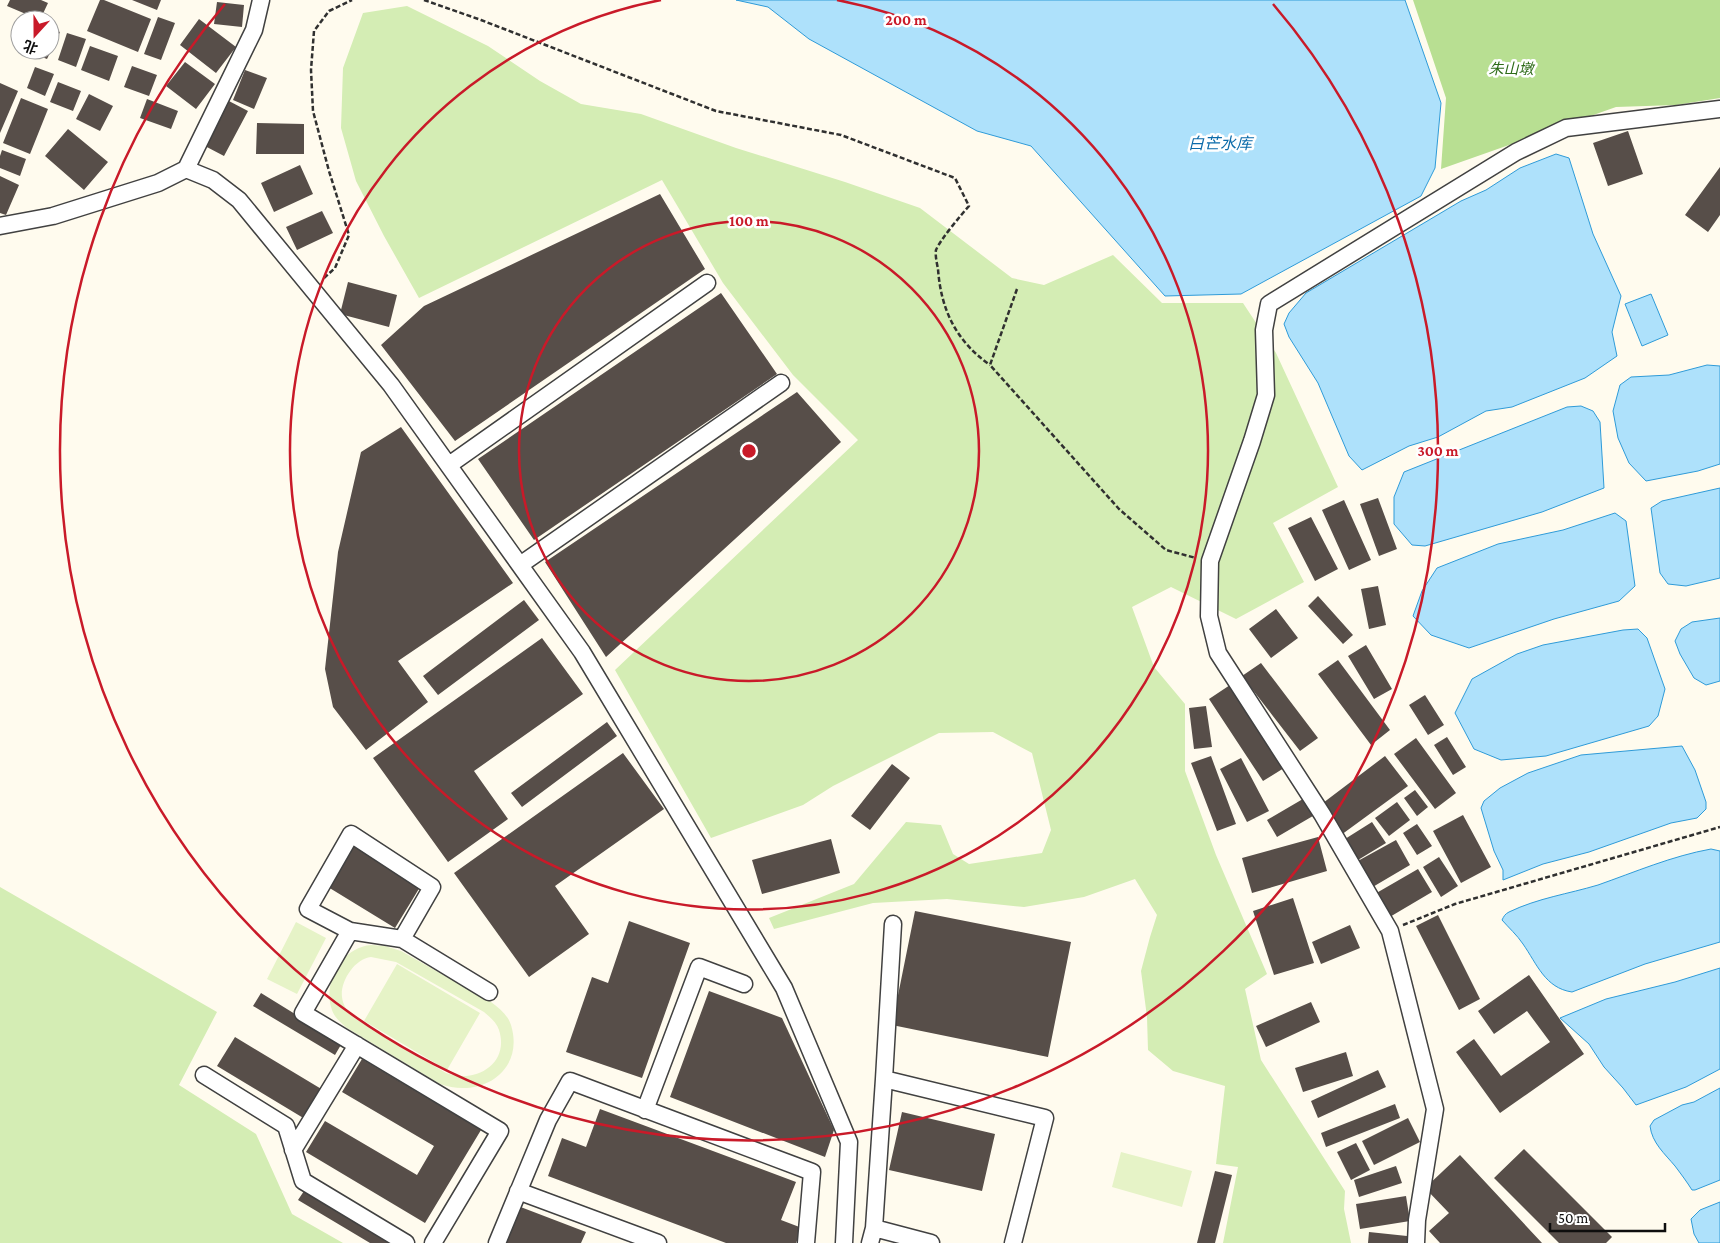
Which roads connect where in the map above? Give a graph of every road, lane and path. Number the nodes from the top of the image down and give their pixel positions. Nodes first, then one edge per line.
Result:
1 (261, 0) edge
2 (352, 0) edge
3 (424, 0) edge
4 (1720, 109) edge
5 (186, 169) junction
6 (0, 226) edge
7 (707, 283) dead end
8 (1017, 288) dead end
9 (312, 289) junction
10 (990, 365) junction
11 (781, 383) dead end
12 (449, 465) junction
13 (1210, 561) junction
14 (520, 565) junction
15 (1720, 827) edge
16 (893, 924) dead end
17 (350, 931) junction
18 (1390, 931) junction
19 (402, 939) junction
20 (744, 984) dead end
21 (489, 992) dead end
22 (357, 1045) junction
23 (204, 1075) dead end
24 (884, 1079) junction
25 (645, 1110) junction
26 (294, 1150) junction
27 (518, 1191) junction
28 (872, 1235) edge
29 (406, 1243) edge
30 (433, 1243) edge
31 (497, 1243) edge
32 (658, 1243) edge
33 (806, 1243) edge
34 (844, 1243) edge
35 (931, 1243) edge
36 (1013, 1243) edge
37 (1416, 1243) edge

1 - 5 street
2 - 9 path
3 - 10 path
4 - 13 street
5 - 6 street
5 - 9 street
7 - 12 street
8 - 10 path
9 - 12 street
10 - 13 path
11 - 14 street
12 - 14 street
13 - 18 street
14 - 34 street
15 - 18 path
16 - 24 street
17 - 19 street
17 - 19 street
17 - 22 street
18 - 37 street
19 - 21 street
20 - 25 street
22 - 26 street
22 - 30 street
23 - 26 street
24 - 28 street
24 - 36 street
25 - 27 street
25 - 33 street
26 - 29 street
27 - 31 street
27 - 32 street
28 - 35 street

